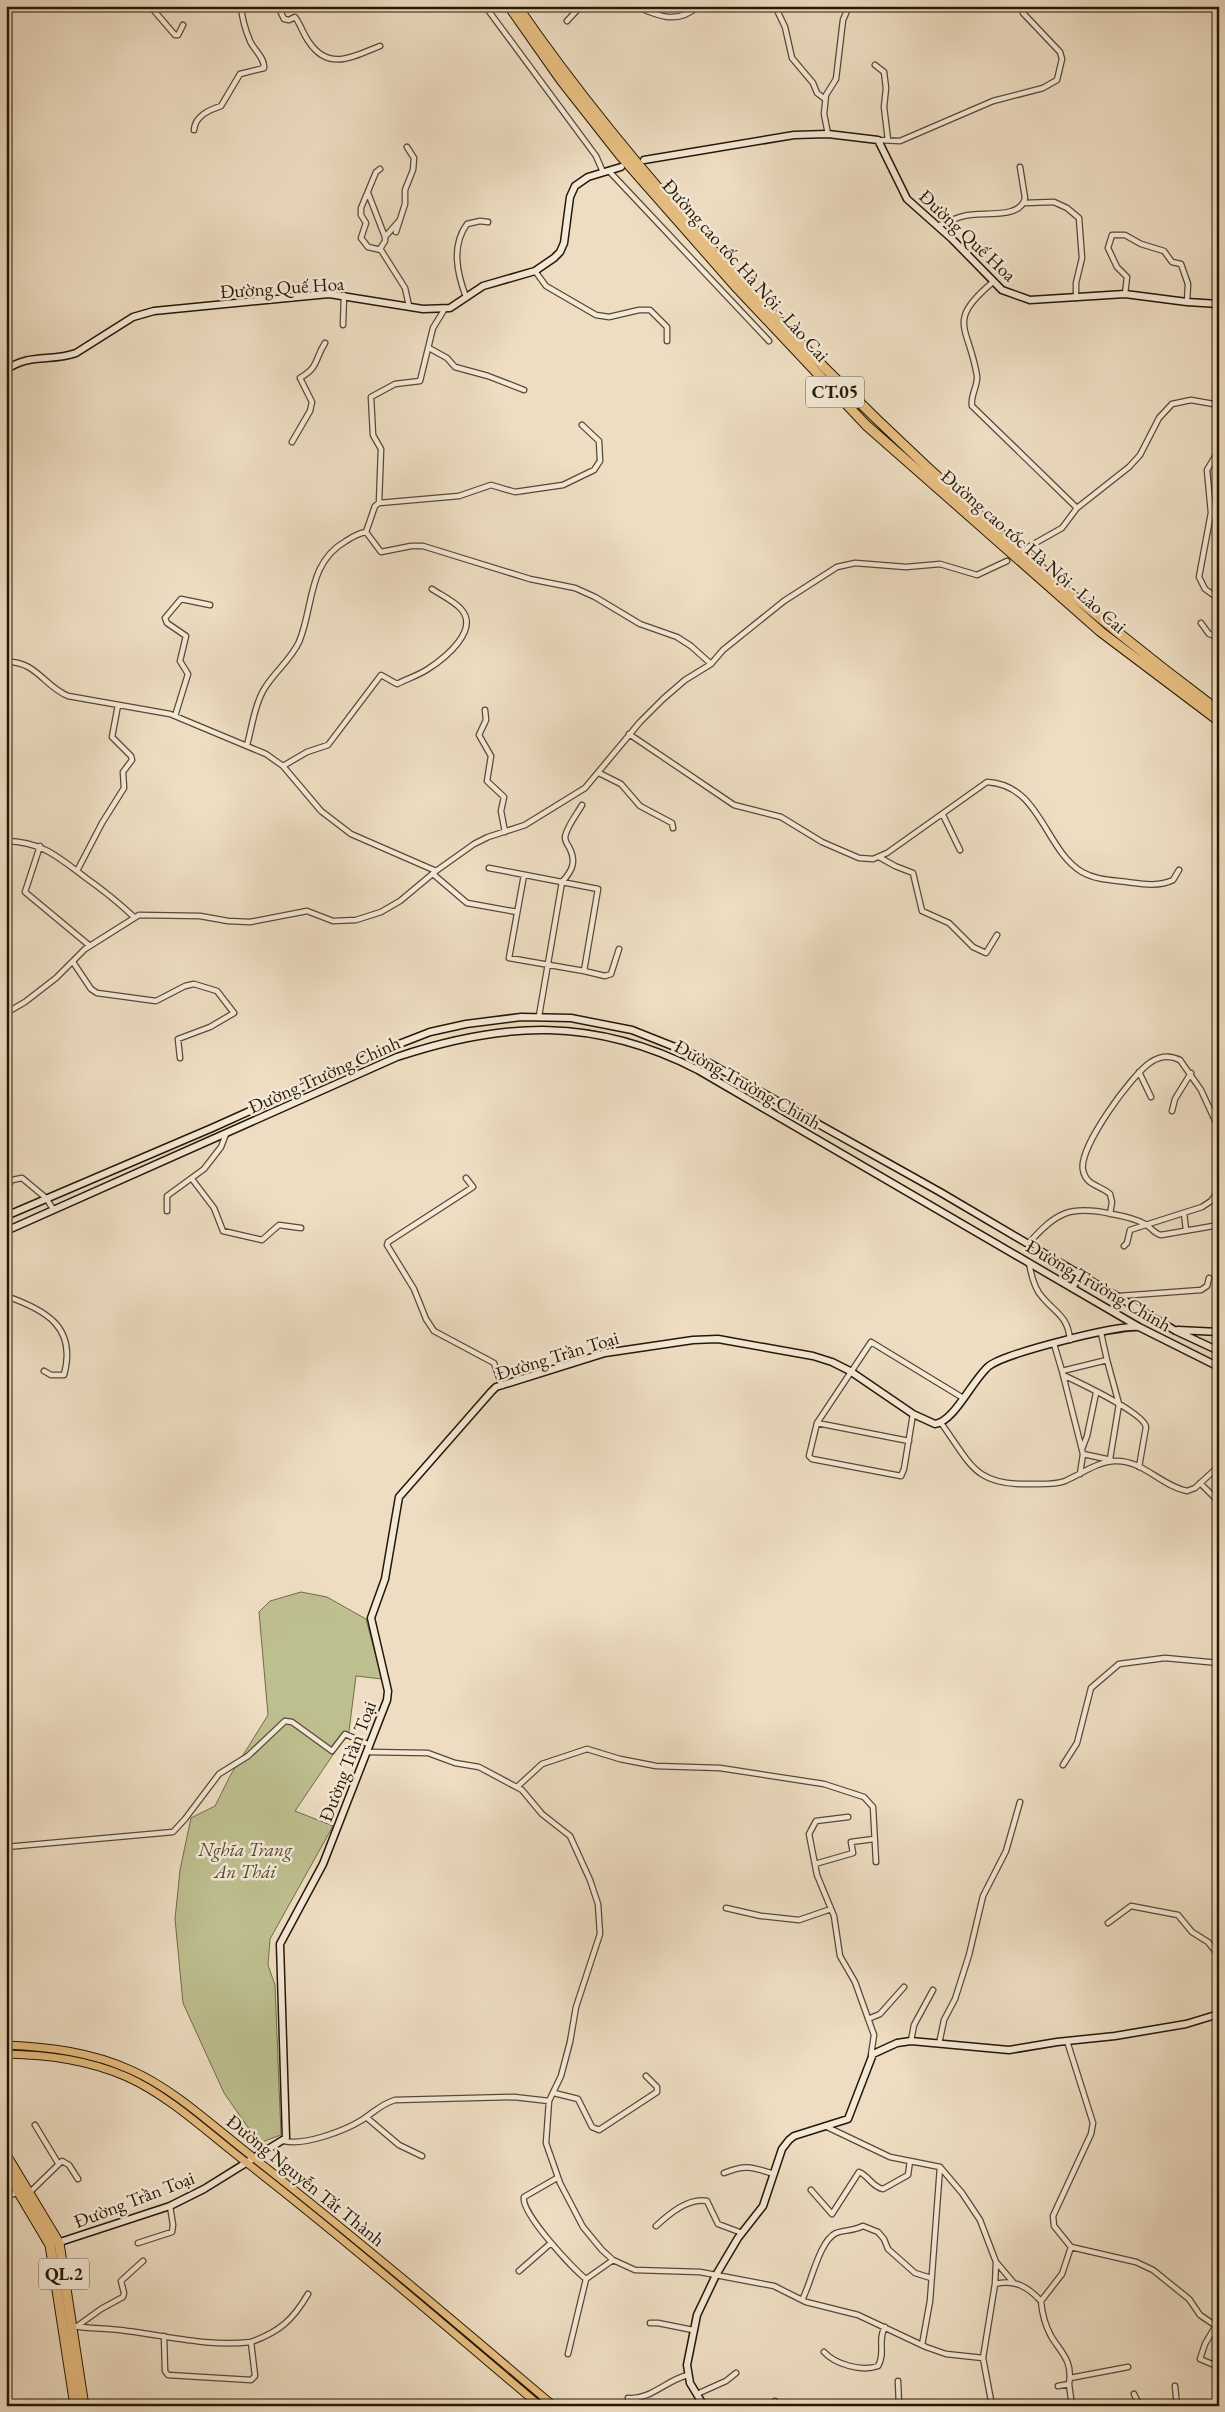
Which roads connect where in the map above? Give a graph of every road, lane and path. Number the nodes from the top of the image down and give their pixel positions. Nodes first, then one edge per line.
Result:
1 (150, 6) edge
2 (241, 6) edge
3 (278, 6) edge
4 (485, 6) edge
5 (508, 6) edge
6 (517, 6) edge
7 (581, 6) edge
8 (635, 6) edge
9 (698, 6) edge
10 (775, 6) edge
11 (849, 6) edge
12 (1024, 6) edge
13 (567, 21) dead end
14 (183, 24) dead end
15 (380, 46) dead end
16 (875, 65) dead end
17 (825, 99) junction
18 (194, 130) dead end
19 (828, 134) junction
20 (878, 140) junction
21 (888, 140) junction
22 (406, 147) dead end
23 (644, 160) dead end
24 (621, 167) dead end
25 (1020, 167) dead end
26 (380, 169) dead end
27 (606, 171) junction
28 (368, 193) junction
29 (1024, 203) junction
30 (401, 219) junction
31 (488, 222) dead end
32 (938, 226) junction
33 (396, 232) dead end
34 (385, 237) junction
35 (380, 249) junction
36 (534, 271) junction
37 (992, 282) junction
38 (1126, 294) junction
39 (344, 295) junction
40 (466, 297) junction
41 (1076, 298) junction
42 (1187, 302) junction
43 (1219, 304) edge
44 (409, 306) junction
45 (444, 310) junction
46 (343, 325) dead end
47 (667, 341) dead end
48 (769, 341) dead end
49 (325, 343) dead end
50 (429, 348) junction
51 (6, 370) edge
52 (524, 390) dead end
53 (1219, 405) edge
54 (582, 425) dead end
55 (292, 442) dead end
56 (1219, 450) edge
57 (379, 503) junction
58 (1077, 508) junction
59 (1211, 513) junction
60 (1219, 514) edge
61 (366, 532) junction
62 (1023, 550) dead end
63 (1007, 561) dead end
64 (432, 589) dead end
65 (1219, 599) edge
66 (210, 605) dead end
67 (1200, 623) dead end
68 (1219, 637) edge
69 (6, 662) edge
70 (710, 664) junction
71 (118, 705) junction
72 (485, 710) dead end
73 (1219, 710) edge
74 (175, 716) junction
75 (1219, 720) edge
76 (629, 734) junction
77 (247, 745) junction
78 (283, 766) junction
79 (600, 773) junction
80 (582, 805) dead end
81 (943, 815) junction
82 (674, 828) dead end
83 (505, 832) junction
84 (6, 840) edge
85 (40, 846) junction
86 (960, 850) dead end
87 (880, 857) junction
88 (489, 868) dead end
89 (1179, 870) dead end
90 (77, 871) junction
91 (435, 873) junction
92 (524, 875) junction
93 (562, 882) junction
94 (517, 912) junction
95 (134, 917) junction
96 (996, 935) dead end
97 (90, 946) junction
98 (619, 949) dead end
99 (73, 962) junction
100 (546, 965) junction
101 (584, 971) junction
102 (6, 1012) edge
103 (539, 1016) junction
104 (488, 1021) junction
105 (490, 1034) junction
106 (694, 1054) junction
107 (180, 1058) dead end
108 (688, 1065) junction
109 (1139, 1072) junction
110 (1191, 1074) junction
111 (1150, 1097) dead end
112 (1172, 1111) dead end
113 (1219, 1129) edge
114 (226, 1134) junction
115 (192, 1178) junction
116 (466, 1178) dead end
117 (6, 1189) edge
118 (1219, 1190) edge
119 (46, 1198) junction
120 (53, 1209) junction
121 (167, 1211) dead end
122 (1184, 1213) junction
123 (1110, 1214) junction
124 (6, 1216) edge
125 (1146, 1224) junction
126 (1219, 1224) edge
127 (300, 1228) dead end
128 (1186, 1230) junction
129 (6, 1231) edge
130 (1028, 1244) junction
131 (1124, 1246) dead end
132 (1028, 1262) junction
133 (1081, 1274) junction
134 (1209, 1278) dead end
135 (1072, 1288) junction
136 (6, 1296) edge
137 (1117, 1296) junction
138 (1139, 1326) junction
139 (1176, 1330) junction
140 (1219, 1332) edge
141 (1101, 1333) junction
142 (1070, 1340) junction
143 (1054, 1344) junction
144 (1219, 1352) edge
145 (1107, 1360) junction
146 (1219, 1367) edge
147 (44, 1371) dead end
148 (850, 1371) junction
149 (1062, 1373) junction
150 (1078, 1383) junction
151 (502, 1386) junction
152 (1067, 1391) junction
153 (1096, 1393) junction
154 (963, 1398) junction
155 (1119, 1404) junction
156 (913, 1414) junction
157 (817, 1423) junction
158 (941, 1423) junction
159 (909, 1442) junction
160 (1082, 1452) junction
161 (1110, 1460) junction
162 (1116, 1460) junction
163 (1219, 1466) edge
164 (1138, 1467) junction
165 (1080, 1474) junction
166 (1200, 1483) junction
167 (1219, 1502) edge
168 (1219, 1663) edge
169 (371, 1745) junction
170 (368, 1752) junction
171 (1063, 1765) dead end
172 (517, 1787) junction
173 (1020, 1802) dead end
174 (848, 1817) dead end
175 (874, 1839) junction
176 (6, 1847) edge
177 (876, 1862) dead end
178 (814, 1864) junction
179 (726, 1908) dead end
180 (831, 1909) junction
181 (1108, 1923) dead end
182 (1219, 1956) edge
183 (904, 1987) dead end
184 (933, 1990) dead end
185 (1219, 2014) edge
186 (868, 2019) junction
187 (911, 2041) junction
188 (1067, 2041) junction
189 (939, 2044) junction
190 (6, 2045) edge
191 (6, 2054) edge
192 (871, 2055) junction
193 (646, 2076) dead end
194 (554, 2093) junction
195 (549, 2101) junction
196 (366, 2117) junction
197 (35, 2125) dead end
198 (825, 2126) junction
199 (213, 2132) junction
200 (284, 2141) junction
201 (6, 2155) edge
202 (422, 2156) dead end
203 (254, 2158) junction
204 (910, 2161) junction
205 (58, 2163) junction
206 (246, 2163) junction
207 (940, 2167) junction
208 (6, 2171) edge
209 (724, 2173) dead end
210 (774, 2174) junction
211 (78, 2178) dead end
212 (557, 2178) junction
213 (810, 2190) dead end
214 (19, 2192) junction
215 (29, 2193) junction
216 (6, 2197) edge
217 (170, 2206) junction
218 (656, 2226) dead end
219 (742, 2232) junction
220 (138, 2243) dead end
221 (551, 2243) junction
222 (54, 2244) junction
223 (1071, 2247) junction
224 (143, 2260) dead end
225 (614, 2260) junction
226 (996, 2262) junction
227 (519, 2271) dead end
228 (716, 2275) junction
229 (931, 2278) junction
230 (586, 2279) junction
231 (1014, 2282) junction
232 (995, 2284) junction
233 (308, 2294) dead end
234 (802, 2300) junction
235 (1041, 2301) junction
236 (650, 2323) dead end
237 (75, 2327) junction
238 (885, 2327) junction
239 (1217, 2327) edge
240 (693, 2330) junction
241 (164, 2336) junction
242 (251, 2342) junction
243 (922, 2345) junction
244 (824, 2352) dead end
245 (568, 2354) dead end
246 (983, 2358) junction
247 (1128, 2367) dead end
248 (1219, 2368) edge
249 (736, 2373) dead end
250 (688, 2375) junction
251 (1070, 2381) junction
252 (898, 2382) dead end
253 (1058, 2386) dead end
254 (1175, 2386) dead end
255 (697, 2394) junction
256 (1134, 2394) dead end
257 (628, 2398) dead end
258 (899, 2405) edge
259 (76, 2406) edge
260 (84, 2406) edge
261 (540, 2406) edge
262 (554, 2406) edge
263 (704, 2406) edge
264 (889, 2406) edge
265 (992, 2406) edge
266 (1072, 2406) edge
267 (1140, 2406) edge
268 (1177, 2406) edge

1 - 14 street
2 - 18 street
3 - 15 street
4 - 27 street
5 - 75 highway, Đường cao tốc Hà Nội - Lào Cai / CT.05
6 - 73 highway, Đường cao tốc Hà Nội - Lào Cai / CT.05
7 - 13 street
8 - 9 street
10 - 17 street
11 - 17 street
12 - 21 street
16 - 21 street
17 - 19 street
19 - 20 street
19 - 23 street
20 - 21 street
20 - 32 street, Đường Quế Hoa
22 - 30 street
24 - 27 street
25 - 29 street
26 - 28 street
27 - 36 street
27 - 48 street
28 - 34 street
28 - 35 street
29 - 32 street
29 - 41 street
30 - 33 street
30 - 34 street
31 - 40 street
32 - 37 street, Đường Quế Hoa
34 - 35 street
35 - 44 street
36 - 40 street
36 - 47 street
37 - 41 street, Đường Quế Hoa
37 - 58 street
38 - 41 street, Đường Quế Hoa
38 - 42 street, Đường Quế Hoa
38 - 42 street
39 - 44 street, Đường Quế Hoa
39 - 46 street
39 - 51 street, Đường Quế Hoa
40 - 45 street
42 - 43 street, Đường Quế Hoa
44 - 45 street, Đường Quế Hoa
45 - 50 street
49 - 55 street
50 - 52 street
50 - 57 street
53 - 58 street
54 - 57 street
56 - 59 street
57 - 61 street
58 - 62 street
59 - 60 street
59 - 65 street
61 - 70 street
61 - 77 street
63 - 70 street
64 - 78 street
66 - 74 street
67 - 68 street
69 - 71 street
70 - 76 street
71 - 74 street
71 - 90 street
72 - 83 street
74 - 77 street
76 - 79 street
76 - 87 street
77 - 78 street
78 - 91 street
79 - 82 street
79 - 83 street
80 - 93 street
81 - 86 street
81 - 87 street
81 - 89 street
83 - 91 street
84 - 85 street
85 - 90 street
85 - 97 street
87 - 96 street
88 - 92 street
90 - 95 street
91 - 94 street
91 - 95 street
92 - 93 street
92 - 94 street
93 - 100 street
93 - 101 street
94 - 100 street
95 - 97 street
97 - 99 street
98 - 101 street
99 - 102 street
99 - 107 street
100 - 101 street
100 - 103 street
103 - 104 street, Đường Trường Chinh
103 - 106 street, Đường Trường Chinh
104 - 105 street
104 - 119 street, Đường Trường Chinh
105 - 108 street, Đường Trường Chinh
105 - 114 street, Đường Trường Chinh
106 - 108 street
106 - 130 street, Đường Trường Chinh
108 - 132 street, Đường Trường Chinh
109 - 110 street
109 - 111 street
109 - 123 street
110 - 112 street
110 - 113 street
114 - 115 street
114 - 120 street, Đường Trường Chinh
115 - 121 street
115 - 127 street
116 - 151 street
117 - 119 street
118 - 122 street
119 - 120 street
119 - 124 street, Đường Trường Chinh
120 - 129 street, Đường Trường Chinh
122 - 125 street
122 - 128 street
123 - 125 street
123 - 130 street
125 - 128 street
125 - 131 street
126 - 128 street
130 - 133 street, Đường Trường Chinh
132 - 135 street, Đường Trường Chinh
132 - 142 street
133 - 135 street
133 - 137 street, Đường Trường Chinh
134 - 137 street
135 - 138 street, Đường Trường Chinh
136 - 147 street
137 - 139 street, Đường Trường Chinh
138 - 141 street
138 - 146 street, Đường Trường Chinh
139 - 140 street
139 - 144 street, Đường Trường Chinh
141 - 142 street
141 - 145 street
142 - 143 street
143 - 149 street
143 - 154 street
145 - 149 street
145 - 155 street
148 - 151 street, Đường Trần Toại
148 - 154 street
148 - 156 street, Đường Trần Toại
148 - 157 street
149 - 150 street
149 - 152 street
150 - 152 street
150 - 153 street
151 - 169 street, Đường Trần Toại
152 - 160 street
153 - 155 street
153 - 160 street
154 - 158 street
155 - 161 street
155 - 164 street
156 - 158 street, Đường Trần Toại
156 - 159 street
157 - 159 street
157 - 159 street
158 - 165 street
160 - 161 street
160 - 165 street
161 - 162 street
162 - 164 street
162 - 165 street
163 - 166 street
164 - 166 street
166 - 167 street
168 - 171 street
169 - 170 street, Đường Trần Toại
169 - 176 street
170 - 172 street
170 - 200 street, Đường Trần Toại
172 - 175 street
172 - 194 street
173 - 189 street
174 - 178 street
175 - 177 street
175 - 178 street
178 - 180 street
179 - 180 street
180 - 186 street
181 - 182 street
183 - 186 street
184 - 187 street
185 - 188 street
186 - 192 street
187 - 189 street
187 - 192 street
188 - 189 street
188 - 223 street
190 - 199 main road, Đường Nguyễn Tất Thành
191 - 199 main road, Đường Nguyễn Tất Thành
192 - 198 street
193 - 194 street
194 - 195 street
195 - 196 street
195 - 212 street
196 - 200 street
196 - 202 street
197 - 205 street
198 - 204 street
198 - 210 street
199 - 203 main road, Đường Nguyễn Tất Thành
199 - 206 main road, Đường Nguyễn Tất Thành
200 - 203 street, Đường Trần Toại
201 - 215 highway, QL.2
203 - 206 street, Đường Trần Toại
203 - 262 main road, Đường Nguyễn Tất Thành
204 - 207 street
204 - 213 street
205 - 211 street
205 - 215 street
206 - 217 street, Đường Trần Toại
206 - 261 main road, Đường Nguyễn Tất Thành
207 - 226 street
207 - 229 street
208 - 214 highway, QL.2
209 - 210 street
210 - 219 street
212 - 221 street
212 - 225 street
214 - 216 street
214 - 222 highway, QL.2
215 - 222 highway, QL.2
217 - 220 street
217 - 222 street, Đường Trần Toại
218 - 219 street
219 - 228 street
221 - 227 street
221 - 230 street
222 - 237 highway, QL.2
222 - 259 highway, QL.2
223 - 235 street
223 - 239 street
224 - 237 street
225 - 228 street
225 - 230 street
226 - 231 street
226 - 232 street
228 - 234 street
228 - 240 street
229 - 234 street
229 - 243 street
230 - 245 street
231 - 232 street
231 - 235 street
232 - 246 street
233 - 242 street
234 - 238 street
235 - 251 street
236 - 240 street
237 - 241 street
237 - 260 highway, QL.2
238 - 243 street
238 - 244 street
239 - 248 street
240 - 250 street
241 - 242 street
241 - 242 street
243 - 246 street
246 - 265 street
247 - 251 street
249 - 255 street
250 - 255 street
250 - 257 street
251 - 253 street
251 - 266 street
252 - 258 street
254 - 268 street
255 - 263 street
256 - 267 street
258 - 264 street

